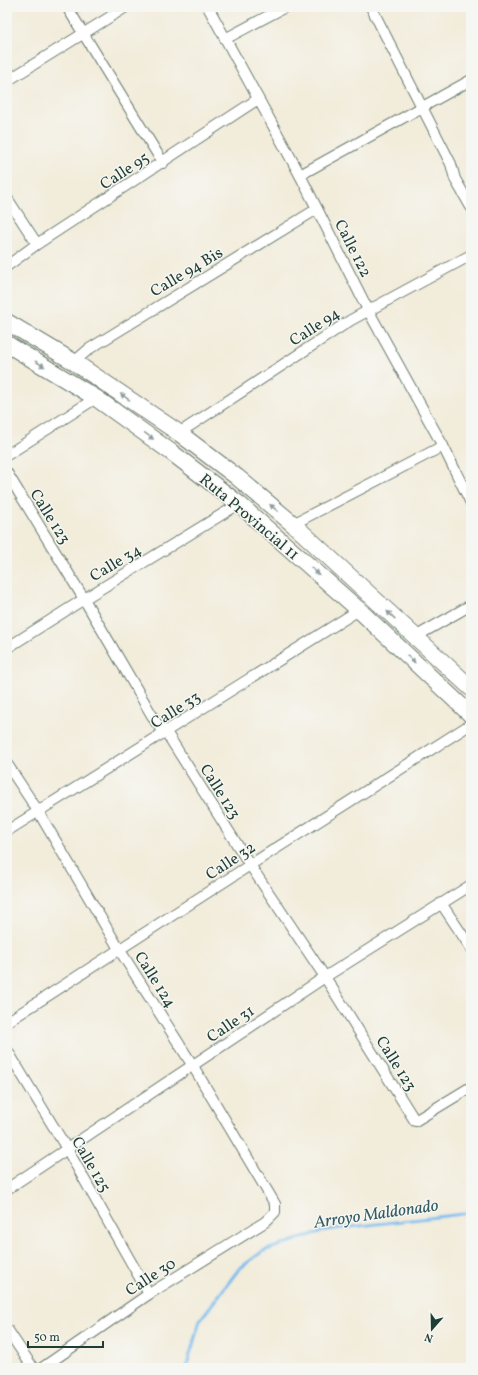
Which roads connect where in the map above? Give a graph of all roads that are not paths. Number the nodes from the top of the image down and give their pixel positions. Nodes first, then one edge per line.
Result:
1 (67, 7) edge
2 (126, 7) edge
3 (208, 7) edge
4 (285, 7) edge
5 (371, 7) edge
6 (83, 33) junction
7 (225, 39) junction
8 (471, 80) edge
9 (7, 81) edge
10 (258, 99) junction
11 (422, 107) junction
12 (163, 163) junction
13 (300, 175) junction
14 (7, 198) edge
15 (471, 207) edge
16 (317, 209) junction
17 (37, 244) junction
18 (471, 255) edge
19 (7, 266) edge
20 (368, 310) junction
21 (7, 322) edge
22 (7, 344) edge
23 (74, 362) junction
24 (96, 398) junction
25 (179, 433) junction
26 (443, 446) junction
27 (7, 455) edge
28 (7, 473) edge
29 (471, 503) edge
30 (239, 504) junction
31 (293, 524) junction
32 (84, 599) junction
33 (471, 605) edge
34 (359, 610) junction
35 (415, 637) junction
36 (7, 648) edge
37 (471, 688) edge
38 (471, 715) edge
39 (471, 724) edge
40 (166, 732) junction
41 (7, 764) edge
42 (38, 811) junction
43 (7, 831) edge
44 (250, 865) junction
45 (471, 885) edge
46 (441, 903) junction
47 (471, 948) edge
48 (119, 949) junction
49 (325, 977) junction
50 (7, 1022) edge
51 (7, 1050) edge
52 (193, 1066) junction
53 (471, 1087) edge
54 (67, 1149) junction
55 (7, 1189) edge
56 (275, 1212) joint
57 (149, 1294) junction
58 (7, 1329) edge
59 (33, 1368) edge
60 (42, 1368) edge

1 - 6 street
2 - 6 street
3 - 7 street, Calle 122
4 - 7 street
5 - 11 street
6 - 9 street
6 - 12 street
7 - 10 street, Calle 122
8 - 11 street
10 - 12 street, Calle 95
10 - 13 street, Calle 122
11 - 13 street
11 - 15 street
12 - 17 street, Calle 95
13 - 16 street, Calle 122
14 - 17 street
16 - 20 street, Calle 122
16 - 23 street, Calle 94 Bis
17 - 19 street, Calle 95
18 - 20 street, Calle 94
20 - 25 street, Calle 94
20 - 26 street, Calle 122
21 - 23 main road, Ruta Provincial 11
22 -> 24 main road, Ruta Provincial 11
25 -> 23 main road, Ruta Provincial 11
24 - 27 street
24 -> 30 main road, Ruta Provincial 11
31 -> 25 main road, Ruta Provincial 11
26 - 29 street, Calle 122
26 - 31 street
28 - 32 street, Calle 123
30 - 32 street, Calle 34
30 -> 34 main road, Ruta Provincial 11
35 -> 31 main road, Ruta Provincial 11
32 - 36 street, Calle 34
32 - 40 street, Calle 123
33 - 35 street
34 -> 38 main road, Ruta Provincial 11
34 - 40 street, Calle 33
35 - 37 main road, Ruta Provincial 11
39 - 44 street, Calle 32
40 - 42 street, Calle 33
40 - 44 street, Calle 123
41 - 42 street, Calle 124
42 - 43 street, Calle 33
42 - 48 street, Calle 124
44 - 48 street, Calle 32
44 - 49 street, Calle 123
45 - 46 street, Calle 31
46 - 47 street
46 - 49 street, Calle 31
48 - 50 street, Calle 32
48 - 52 street, Calle 124
49 - 52 street, Calle 31
49 - 53 street, Calle 123
51 - 54 street, Calle 125
52 - 54 street, Calle 31
52 - 56 street, Calle 124
54 - 55 street, Calle 31
54 - 57 street, Calle 125
56 - 57 street, Calle 30
57 - 60 street, Calle 30
58 - 59 street

